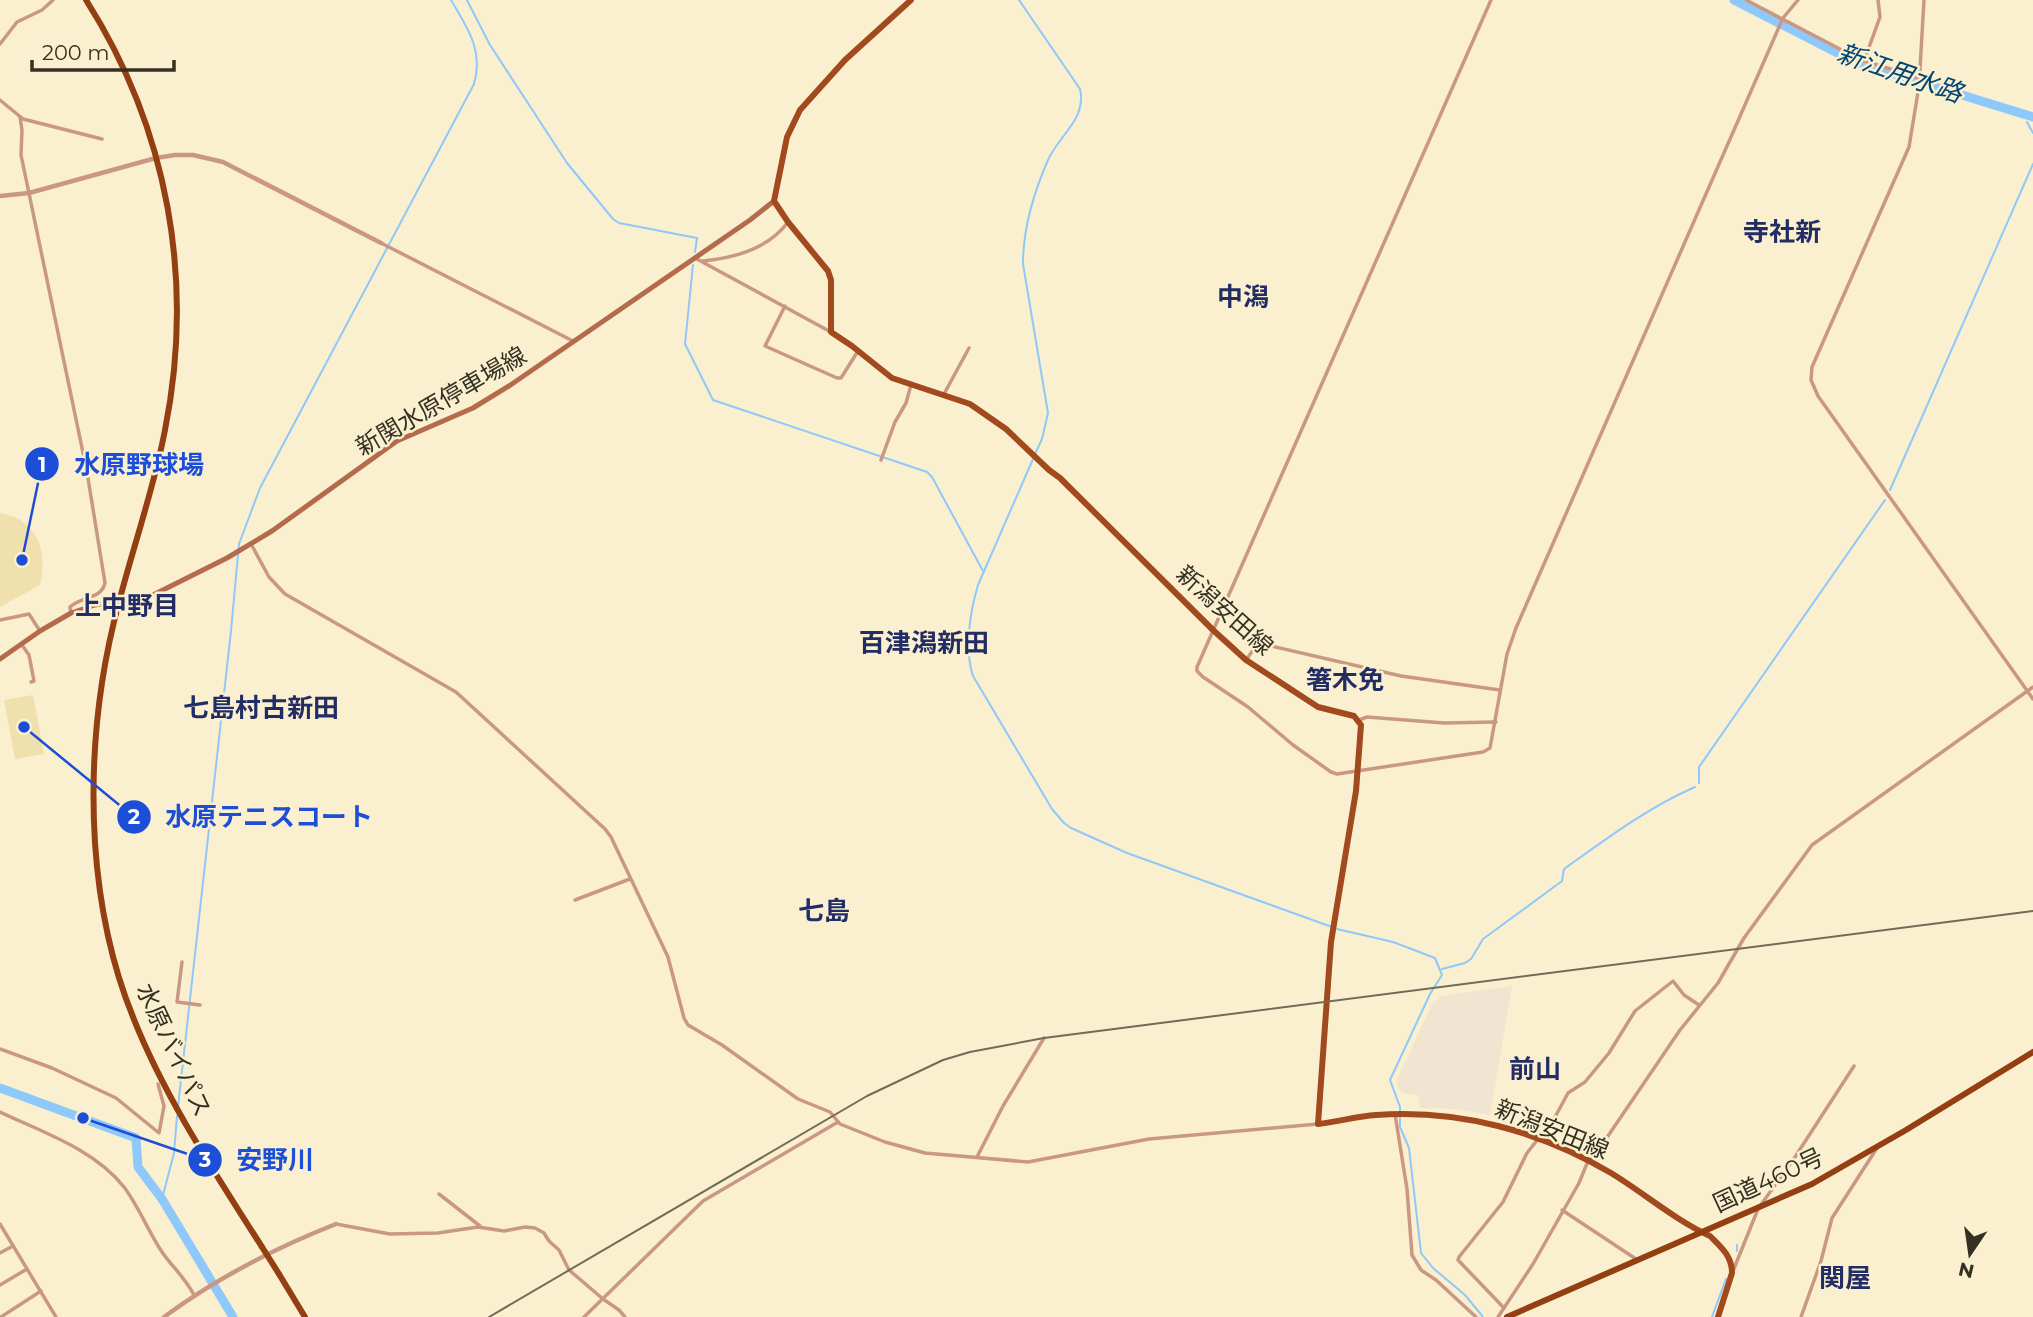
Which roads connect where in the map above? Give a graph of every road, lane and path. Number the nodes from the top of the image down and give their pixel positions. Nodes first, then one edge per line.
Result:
1 (53, 0) edge
2 (86, 0) edge
3 (911, 0) edge
4 (1492, 0) edge
5 (1746, 0) edge
6 (1798, 0) edge
7 (1878, 0) edge
8 (1924, 0) edge
9 (1782, 22) junction
10 (0, 44) edge
11 (1864, 61) junction
12 (1919, 78) junction
13 (0, 100) edge
14 (20, 117) junction
15 (102, 139) dead end
16 (156, 158) junction
17 (29, 193) junction
18 (0, 196) edge
19 (774, 201) junction
20 (788, 222) junction
21 (381, 243) joint
22 (698, 260) junction
23 (785, 306) junction
24 (831, 332) junction
25 (573, 341) junction
26 (969, 348) dead end
27 (859, 351) junction
28 (911, 384) junction
29 (944, 394) junction
30 (882, 458) dead end
31 (248, 546) junction
32 (119, 602) junction
33 (71, 613) junction
34 (0, 620) edge
35 (1213, 630) junction
36 (40, 631) junction
37 (22, 645) junction
38 (0, 659) edge
39 (1246, 660) junction
40 (31, 682) dead end
41 (2033, 687) edge
42 (1500, 690) junction
43 (2027, 691) junction
44 (2033, 699) edge
45 (1359, 720) junction
46 (1496, 722) junction
47 (1357, 772) junction
48 (630, 879) junction
49 (575, 900) dead end
50 (183, 962) dead end
51 (200, 1005) dead end
52 (1699, 1005) junction
53 (1044, 1038) dead end
54 (0, 1049) edge
55 (2033, 1052) edge
56 (1854, 1066) dead end
57 (158, 1084) dead end
58 (0, 1112) edge
59 (1395, 1114) junction
60 (838, 1122) junction
61 (1318, 1124) junction
62 (1539, 1139) junction
63 (1878, 1146) junction
64 (977, 1157) junction
65 (1588, 1161) junction
66 (439, 1194) dead end
67 (1758, 1209) junction
68 (1562, 1210) junction
69 (0, 1224) edge
70 (335, 1225) joint
71 (482, 1227) junction
72 (1700, 1232) junction
73 (13, 1246) junction
74 (0, 1253) edge
75 (1638, 1260) junction
76 (27, 1269) junction
77 (1732, 1273) junction
78 (0, 1285) edge
79 (41, 1292) junction
80 (194, 1295) junction
81 (603, 1299) junction
82 (1504, 1308) junction
83 (54, 1316) edge
84 (1, 1317) edge
85 (164, 1317) edge
86 (305, 1317) edge
87 (584, 1317) edge
88 (625, 1317) edge
89 (1476, 1317) edge
90 (1499, 1317) edge
91 (1507, 1317) edge
92 (1718, 1317) edge
93 (1801, 1317) edge

1 - 10 street
2 - 16 highway, 水原バイパス
3 - 19 main road
4 - 35 street
5 - 9 street
6 - 9 street
7 - 11 street
8 - 12 street
9 - 11 street
9 - 42 street
11 - 12 street
12 - 43 street
13 - 14 street
14 - 15 street
14 - 17 street
16 - 17 street
16 - 21 street
16 - 32 highway, 水原バイパス
17 - 18 street
17 - 33 street
19 - 20 main road
19 - 22 main road, 新関水原停車場線
20 - 22 street
20 - 24 main road
21 - 25 street
22 - 23 street
22 - 25 main road, 新関水原停車場線
23 - 24 street
23 - 27 street
24 - 27 main road, 新潟安田線
25 - 31 main road, 新関水原停車場線
26 - 29 street
27 - 28 main road, 新潟安田線
28 - 29 main road, 新潟安田線
28 - 30 street
29 - 35 main road, 新潟安田線
31 - 32 main road, 新関水原停車場線
31 - 48 street
32 - 33 main road, 新関水原停車場線
32 - 86 highway, 水原バイパス, bridge
33 - 36 main road, 新関水原停車場線
34 - 36 street
35 - 39 main road, 新潟安田線
35 - 47 street
36 - 37 main road, 新関水原停車場線
37 - 38 main road, 新関水原停車場線
37 - 40 street
39 - 42 street
39 - 45 main road, 新潟安田線
41 - 43 street
42 - 46 street
43 - 44 street
43 - 52 street
45 - 46 street
45 - 47 main road
46 - 47 street
47 - 61 main road
48 - 49 street
48 - 60 street
50 - 51 street
52 - 62 street
52 - 65 street
53 - 64 street
54 - 57 street
55 - 63 highway, 国道460号
56 - 67 street
58 - 80 street
59 - 61 main road, 新潟安田線
59 - 62 main road, 新潟安田線
59 - 89 street
60 - 64 street
60 - 81 street
61 - 64 street
62 - 65 main road, 新潟安田線
62 - 82 street
63 - 67 highway, 国道460号
63 - 93 street
65 - 68 street
65 - 72 main road, 新潟安田線
66 - 71 street
67 - 72 highway, 国道460号
67 - 77 street
68 - 75 street
68 - 82 street
69 - 73 street
70 - 71 street
70 - 80 street
71 - 81 street
72 - 75 highway, 国道460号
72 - 77 main road, 新潟安田線
73 - 74 street
73 - 76 street
75 - 91 highway, 国道460号
76 - 78 street
76 - 79 street
77 - 92 main road
79 - 83 street
79 - 84 street
80 - 85 street
81 - 87 street
81 - 88 street
82 - 90 street

